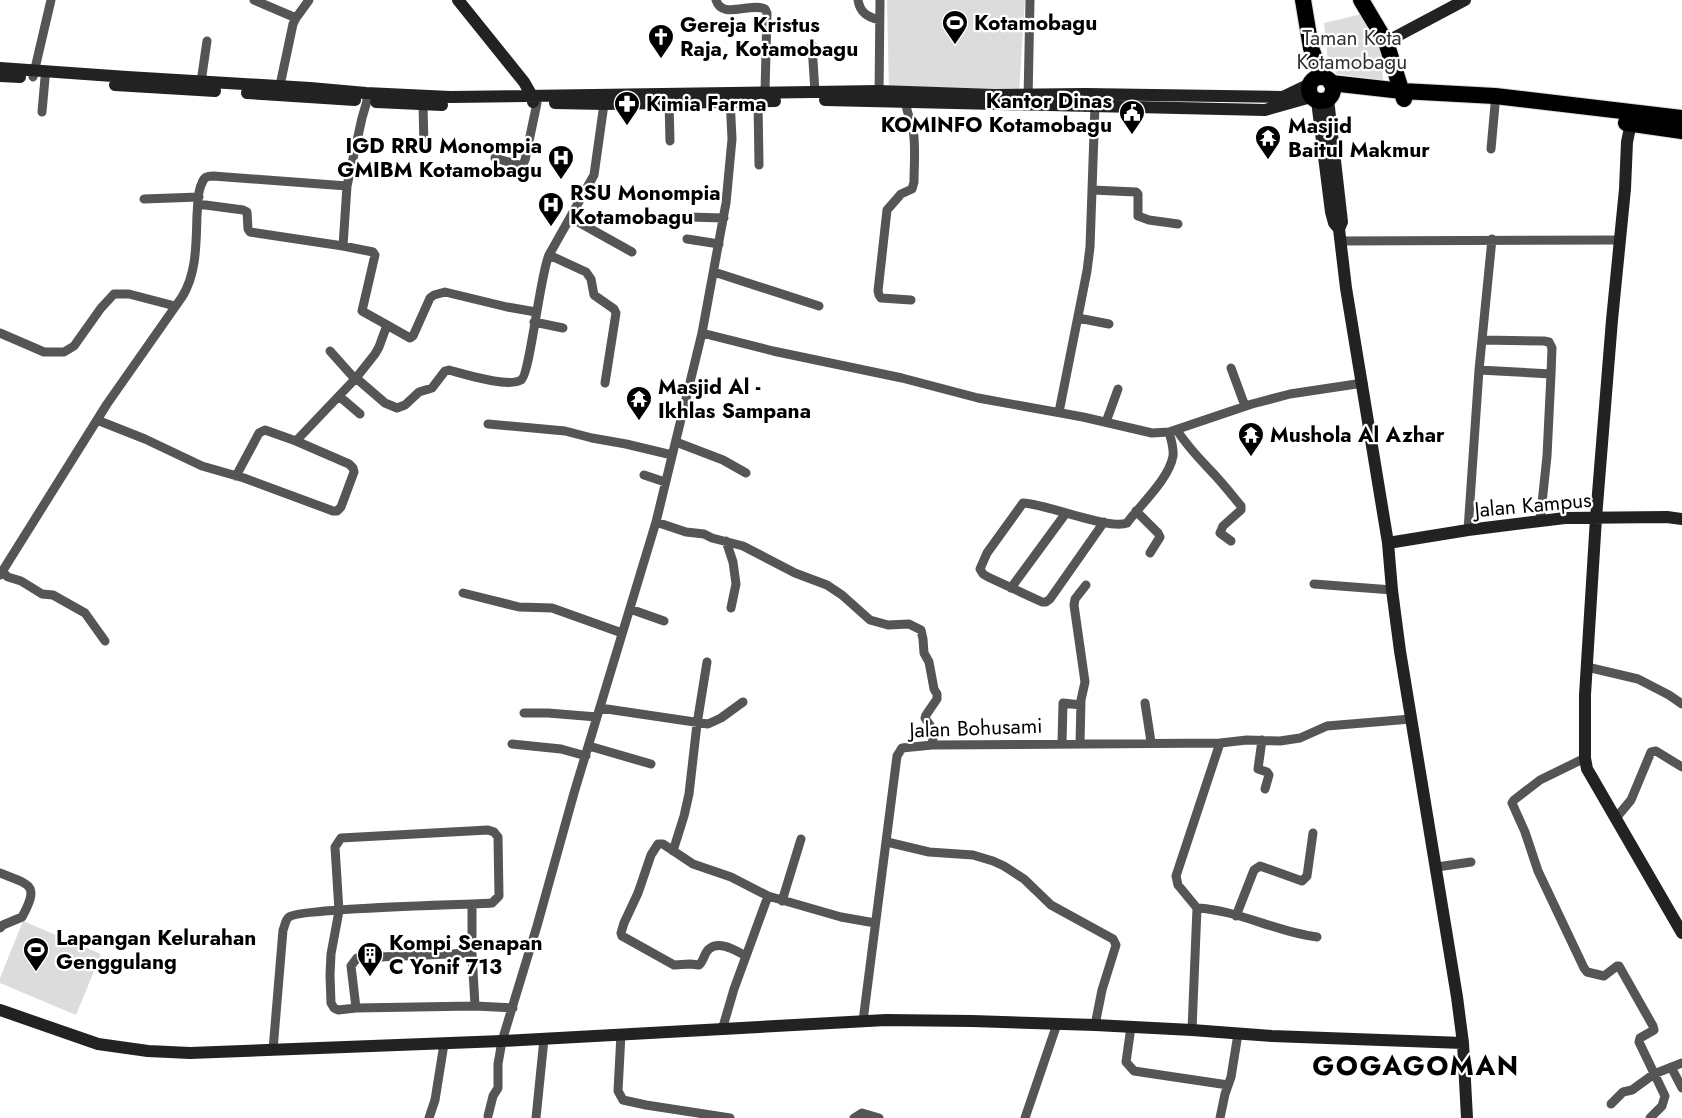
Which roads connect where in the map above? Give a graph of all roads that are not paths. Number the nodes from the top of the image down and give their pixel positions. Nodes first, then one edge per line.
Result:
1 (51, 0) edge
2 (255, 0) edge
3 (309, 0) edge
4 (458, 0) edge
5 (716, 0) edge
6 (858, 0) edge
7 (880, 0) edge
8 (1030, 0) edge
9 (1303, 0) edge
10 (1361, 0) edge
11 (1465, 0) edge
12 (296, 18) junction
13 (879, 20) junction
14 (207, 41) dead end
15 (1386, 42) junction
16 (812, 45) dead end
17 (0, 68) edge
18 (37, 75) junction
19 (0, 76) edge
20 (201, 82) junction
21 (279, 90) junction
22 (1322, 91) junction
23 (815, 92) junction
24 (879, 96) junction
25 (1403, 96) junction
26 (367, 97) junction
27 (730, 97) junction
28 (761, 97) junction
29 (1028, 100) junction
30 (534, 101) junction
31 (669, 102) junction
32 (906, 102) junction
33 (423, 104) junction
34 (604, 104) junction
35 (1095, 105) junction
36 (1495, 105) junction
37 (42, 112) dead end
38 (1682, 118) edge
39 (1631, 123) junction
40 (1682, 131) edge
41 (670, 141) dead end
42 (424, 148) dead end
43 (1491, 149) dead end
44 (495, 158) dead end
45 (759, 165) dead end
46 (347, 186) junction
47 (1092, 190) junction
48 (144, 199) dead end
49 (198, 200) junction
50 (688, 217) dead end
51 (571, 218) junction
52 (724, 218) junction
53 (1178, 224) dead end
54 (1340, 235) junction
55 (687, 239) dead end
56 (1492, 239) junction
57 (1620, 240) junction
58 (719, 244) junction
59 (343, 246) junction
60 (632, 252) dead end
61 (549, 255) junction
62 (714, 272) junction
63 (911, 300) dead end
64 (175, 306) junction
65 (819, 306) dead end
66 (536, 312) junction
67 (1078, 318) junction
68 (534, 322) junction
69 (1110, 324) dead end
70 (387, 325) junction
71 (563, 328) dead end
72 (0, 333) edge
73 (702, 333) junction
74 (1482, 340) junction
75 (330, 351) dead end
76 (1231, 368) dead end
77 (1479, 370) junction
78 (1551, 374) junction
79 (356, 379) junction
80 (605, 383) dead end
81 (1363, 383) junction
82 (1118, 389) dead end
83 (339, 396) junction
84 (1245, 406) junction
85 (1059, 412) junction
86 (360, 414) dead end
87 (97, 420) junction
88 (1106, 422) junction
89 (488, 424) dead end
90 (1173, 431) junction
91 (296, 441) junction
92 (676, 442) junction
93 (672, 455) junction
94 (746, 473) dead end
95 (644, 475) dead end
96 (236, 476) junction
97 (665, 482) junction
98 (1136, 511) junction
99 (1066, 513) junction
100 (1596, 518) junction
101 (1682, 519) edge
102 (656, 522) junction
103 (1104, 522) junction
104 (1540, 522) junction
105 (1468, 530) junction
106 (726, 541) junction
107 (1231, 541) dead end
108 (1388, 543) junction
109 (1150, 553) dead end
110 (2, 568) edge
111 (1314, 584) dead end
112 (1086, 585) dead end
113 (1011, 588) junction
114 (1392, 591) junction
115 (463, 593) dead end
116 (731, 608) dead end
117 (630, 609) junction
118 (664, 621) dead end
119 (622, 633) junction
120 (105, 641) dead end
121 (706, 662) dead end
122 (1587, 667) junction
123 (743, 702) dead end
124 (1145, 703) dead end
125 (1682, 704) edge
126 (1081, 705) junction
127 (524, 713) dead end
128 (598, 713) junction
129 (1411, 719) junction
130 (697, 724) junction
131 (1262, 740) junction
132 (1151, 742) junction
133 (1062, 743) junction
134 (1080, 743) junction
135 (1220, 743) junction
136 (512, 744) dead end
137 (932, 745) junction
138 (587, 751) junction
139 (1585, 758) junction
140 (651, 765) dead end
141 (1682, 767) edge
142 (1265, 789) dead end
143 (1616, 818) junction
144 (1313, 833) dead end
145 (801, 840) dead end
146 (887, 842) junction
147 (673, 851) junction
148 (1471, 862) dead end
149 (1437, 867) junction
150 (0, 873) edge
151 (768, 896) junction
152 (782, 901) junction
153 (472, 904) junction
154 (1197, 908) junction
155 (339, 911) junction
156 (1236, 916) junction
157 (1679, 920) edge
158 (875, 923) junction
159 (0, 928) edge
160 (1682, 933) edge
161 (1317, 937) dead end
162 (472, 953) junction
163 (746, 956) junction
164 (475, 1006) junction
165 (356, 1008) junction
166 (513, 1008) junction
167 (0, 1010) edge
168 (863, 1021) junction
169 (1057, 1024) junction
170 (1095, 1025) junction
171 (1131, 1027) junction
172 (722, 1030) junction
173 (1192, 1030) junction
174 (621, 1034) junction
175 (1238, 1034) junction
176 (544, 1039) junction
177 (502, 1041) junction
178 (1463, 1043) junction
179 (444, 1044) junction
180 (273, 1050) junction
181 (1682, 1062) edge
182 (1671, 1067) junction
183 (1654, 1074) junction
184 (1228, 1085) junction
185 (1682, 1088) edge
186 (1611, 1104) dead end
187 (488, 1116) dead end
188 (429, 1118) edge
189 (536, 1118) edge
190 (729, 1118) edge
191 (854, 1118) edge
192 (879, 1118) edge
193 (1025, 1118) edge
194 (1220, 1118) edge
195 (1467, 1118) edge
196 (1650, 1118) edge

1 - 18 street
2 - 12 street
3 - 12 street
4 - 30 street
5 - 28 street
6 - 13 street
7 - 13 street
8 - 29 street
9 - 22 highway
10 - 15 highway
11 - 15 street
12 - 21 street
13 - 24 street
14 - 20 street
15 - 25 highway
16 - 23 street
17 - 18 street
18 - 19 street
18 - 20 street
18 - 21 street
18 - 37 street
20 - 21 street
21 - 26 street
22 - 25 highway
22 - 29 street
22 - 35 street
22 - 54 street
23 - 24 street
23 - 28 street
24 - 28 street
24 - 29 street
24 - 32 street
25 - 36 highway
25 - 38 highway
26 - 30 street
26 - 33 street
26 - 46 street
27 - 28 street
27 - 30 street
27 - 31 street
27 - 52 street
28 - 45 street
29 - 32 street
29 - 35 street
30 - 33 street
30 - 34 street
30 - 44 street
31 - 34 street
31 - 41 street
32 - 63 street
33 - 42 street
34 - 51 street
35 - 47 street
36 - 39 highway
36 - 43 street
39 - 40 highway
39 - 57 street
46 - 49 street
46 - 59 street
47 - 53 street
47 - 67 street
48 - 49 street
49 - 59 street
49 - 64 street
50 - 52 street
51 - 60 street
51 - 61 street
52 - 58 street
54 - 56 street
54 - 81 street
55 - 58 street
56 - 57 street
56 - 74 street
57 - 100 street
58 - 62 street
59 - 70 street
61 - 66 street
61 - 80 street
62 - 65 street
62 - 73 street
64 - 72 street
64 - 87 street
66 - 68 street
66 - 70 street
67 - 69 street
67 - 85 street
68 - 71 street
68 - 79 street
70 - 79 street
73 - 85 street
73 - 92 street
74 - 77 street
74 - 78 street
75 - 79 street
76 - 84 street
77 - 78 street
77 - 105 street
78 - 104 street
79 - 83 street
81 - 84 street
81 - 108 street
82 - 88 street
83 - 86 street
83 - 91 street
84 - 90 street
85 - 88 street
87 - 96 street
87 - 110 street
88 - 90 street
89 - 93 street
90 - 98 street
90 - 107 street
91 - 96 street
91 - 96 street
92 - 93 street
92 - 94 street
93 - 97 street
95 - 97 street
97 - 102 street
98 - 103 street
98 - 109 street
99 - 103 street
99 - 113 street
99 - 113 street
100 - 101 street, Jalan Kampus
100 - 104 street, Jalan Kampus
100 - 122 street
102 - 106 street
102 - 117 street
103 - 113 street
104 - 105 street, Jalan Kampus
105 - 108 street, Jalan Kampus
106 - 116 street
106 - 137 street
108 - 114 street
110 - 120 street
111 - 114 street
112 - 126 street
114 - 129 street
115 - 119 street
117 - 118 street
117 - 119 street
119 - 128 street
121 - 130 street
122 - 125 street
122 - 139 street
123 - 130 street
124 - 132 street
126 - 133 street
126 - 134 street
127 - 128 street
128 - 130 street
128 - 138 street
129 - 131 street, Jalan Bohusami
129 - 149 street
130 - 147 street
131 - 135 street, Jalan Bohusami
131 - 142 street
132 - 134 street, Jalan Bohusami
132 - 135 street, Jalan Bohusami
133 - 134 street, Jalan Bohusami
133 - 137 street, Jalan Bohusami
135 - 154 street
136 - 138 street
137 - 146 street, Jalan Bohusami
138 - 140 street
138 - 166 street
139 - 143 street
139 - 183 street
141 - 143 street
143 - 157 street
144 - 156 street
145 - 152 street
146 - 158 street, Jalan Bohusami
146 - 170 street
147 - 151 street
147 - 163 street
148 - 149 street
149 - 178 street
150 - 159 street
151 - 152 street
151 - 163 street
152 - 158 street
153 - 155 street
153 - 155 street
153 - 162 street
154 - 156 street
154 - 173 street
155 - 165 street
155 - 180 street
156 - 161 street
157 - 160 street
158 - 168 street, Jalan Bohusami
162 - 164 street
162 - 165 street
163 - 172 street
164 - 165 street
164 - 166 street
166 - 177 street
167 - 180 street
168 - 169 street
168 - 172 street
169 - 170 street
169 - 193 street
170 - 171 street
171 - 173 street
171 - 184 street
172 - 174 street
173 - 175 street
174 - 176 street
174 - 190 street
175 - 178 street
175 - 184 street
176 - 177 street
176 - 189 street
177 - 179 street
177 - 187 street
178 - 195 street
179 - 180 street
179 - 188 street
181 - 182 street
182 - 183 street
182 - 185 street
183 - 186 street
183 - 196 street
184 - 194 street
191 - 192 street

